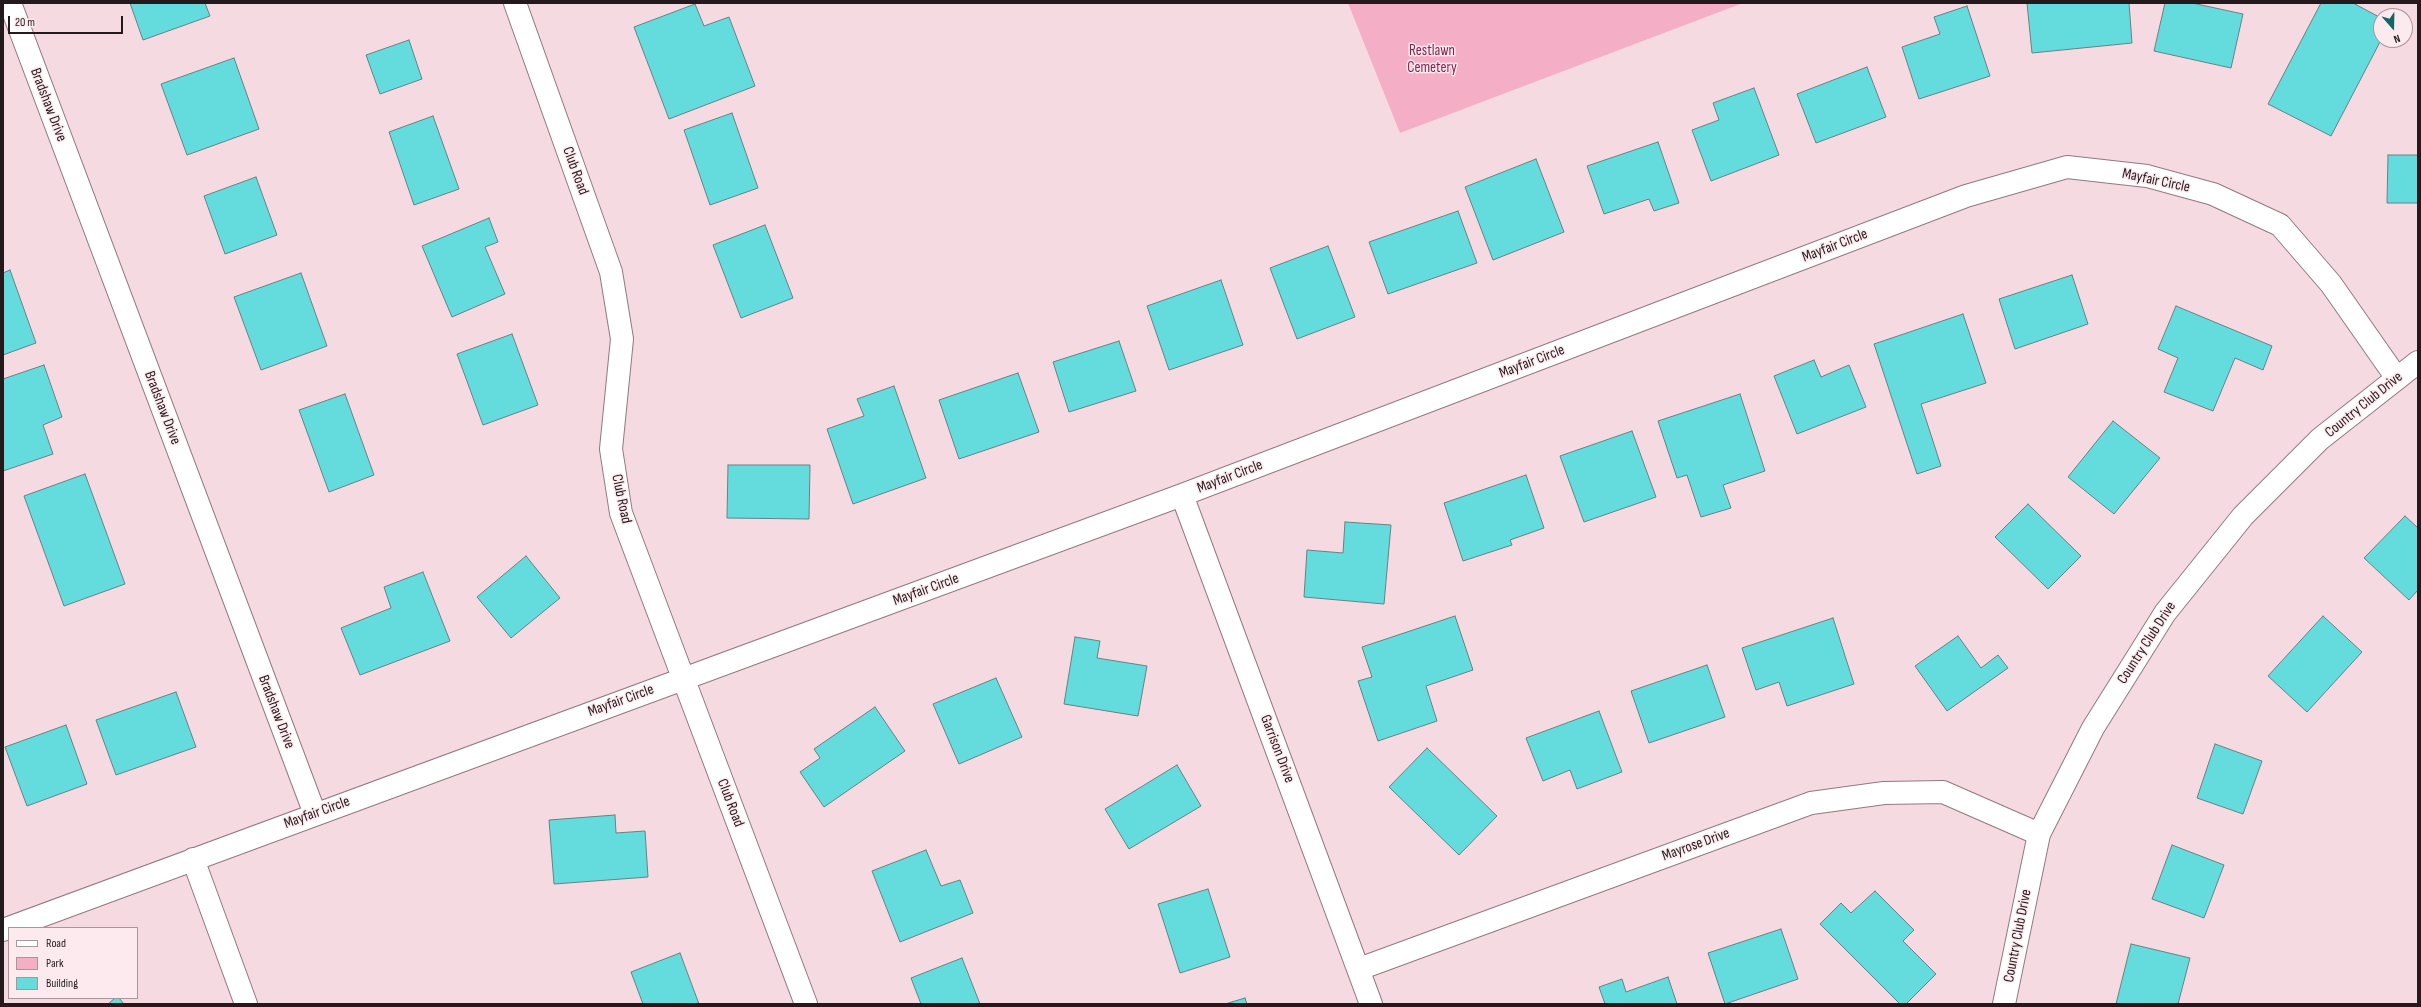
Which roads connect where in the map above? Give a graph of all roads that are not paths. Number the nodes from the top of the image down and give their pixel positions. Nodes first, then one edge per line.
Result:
1 (10, 3) edge
2 (515, 3) edge
3 (2418, 362) edge
4 (2396, 377) junction
5 (1182, 495) junction
6 (683, 678) junction
7 (315, 814) junction
8 (2039, 834) junction
9 (193, 859) junction
10 (11, 927) edge
11 (1360, 969) junction
12 (246, 1004) edge
13 (806, 1004) edge
14 (1371, 1004) edge
15 (2004, 1004) edge

1 - 7 street, Bradshaw Drive
2 - 6 street, Club Road
3 - 4 street, Country Club Drive
4 - 5 street, Mayfair Circle
4 - 8 street, Country Club Drive
5 - 6 street, Mayfair Circle
5 - 11 street, Garrison Drive
6 - 7 street, Mayfair Circle
6 - 13 street, Club Road
7 - 9 street, Mayfair Circle
8 - 11 street, Mayrose Drive
8 - 15 street, Country Club Drive
9 - 10 street, Mayfair Circle
9 - 12 street
11 - 14 street, Garrison Drive

